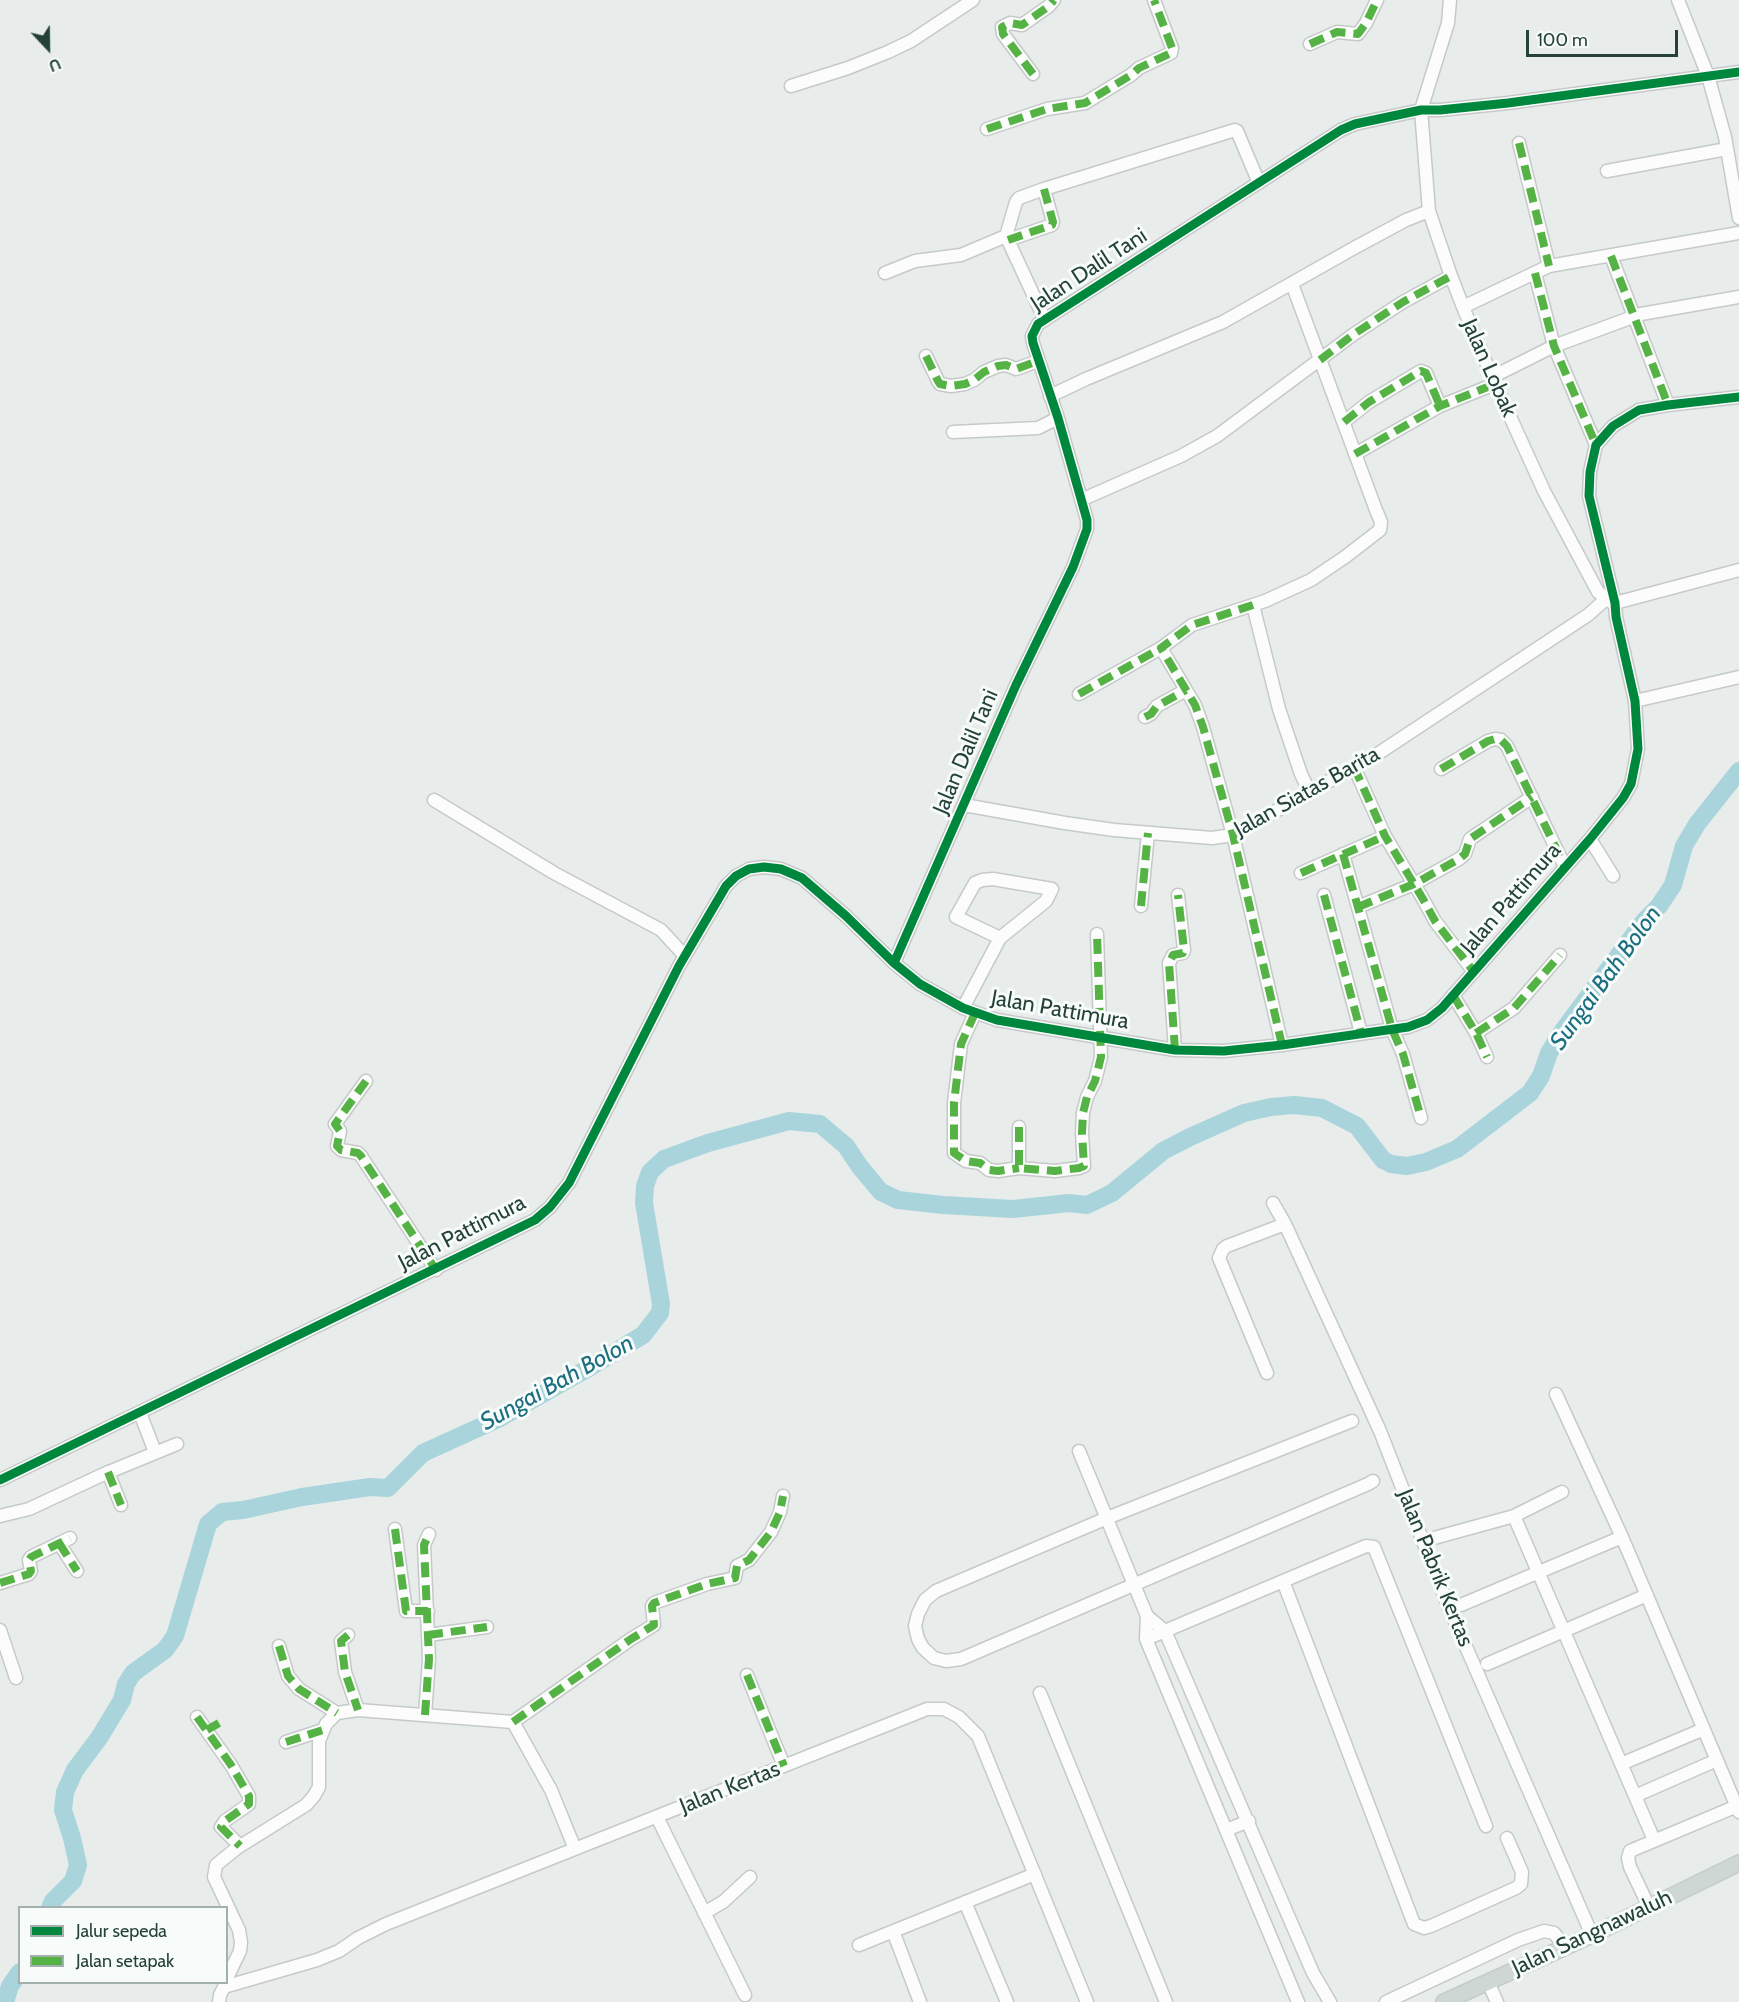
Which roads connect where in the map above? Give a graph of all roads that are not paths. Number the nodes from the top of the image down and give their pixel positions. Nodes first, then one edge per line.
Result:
1 (973, 0) edge
2 (1054, 0) edge
3 (1154, 0) edge
4 (1377, 0) edge
5 (1450, 0) edge
6 (1678, 0) edge
7 (1310, 44) dead end
8 (1739, 72) edge
9 (1033, 74) dead end
10 (1708, 76) junction
11 (791, 86) dead end
12 (1421, 110) junction
13 (987, 129) dead end
14 (1519, 143) dead end
15 (1727, 149) junction
16 (1607, 171) dead end
17 (1259, 183) junction
18 (1044, 189) junction
19 (1429, 211) junction
20 (1739, 218) edge
21 (1739, 233) edge
22 (1007, 238) junction
23 (1611, 256) junction
24 (1549, 267) junction
25 (885, 273) dead end
26 (1535, 273) junction
27 (1450, 276) junction
28 (1292, 284) junction
29 (1739, 297) edge
30 (1463, 307) junction
31 (1635, 316) junction
32 (1045, 320) junction
33 (1554, 346) junction
34 (926, 356) dead end
35 (1320, 360) junction
36 (1038, 361) junction
37 (1493, 381) junction
38 (1050, 396) junction
39 (1739, 397) edge
40 (1668, 405) junction
41 (1440, 406) junction
42 (1058, 418) junction
43 (1344, 423) junction
44 (953, 432) dead end
45 (1596, 445) junction
46 (1355, 454) junction
47 (1081, 500) junction
48 (1739, 570) edge
49 (1611, 602) junction
50 (1253, 605) junction
51 (1161, 648) junction
52 (1739, 677) edge
53 (1186, 690) junction
54 (1079, 694) dead end
55 (1635, 701) junction
56 (1145, 717) dead end
57 (1354, 767) junction
58 (1441, 769) dead end
59 (1309, 791) junction
60 (1532, 797) junction
61 (434, 800) dead end
62 (964, 805) junction
63 (1148, 833) junction
64 (1233, 835) junction
65 (1385, 836) junction
66 (1590, 839) junction
67 (1343, 854) junction
68 (1565, 867) junction
69 (1301, 873) dead end
70 (1613, 876) dead end
71 (1414, 884) junction
72 (1178, 895) dead end
73 (1324, 895) dead end
74 (1141, 906) dead end
75 (1358, 907) junction
76 (1097, 934) dead end
77 (1000, 939) junction
78 (686, 952) junction
79 (1560, 955) dead end
80 (894, 963) junction
81 (1474, 972) junction
82 (1453, 995) junction
83 (963, 1008) junction
84 (975, 1013) junction
85 (1392, 1029) junction
86 (1476, 1033) junction
87 (1361, 1034) junction
88 (1101, 1038) junction
89 (1282, 1046) junction
90 (1175, 1050) junction
91 (1487, 1057) dead end
92 (366, 1081) dead end
93 (1421, 1118) dead end
94 (1019, 1127) dead end
95 (1019, 1168) junction
96 (1273, 1203) dead end
97 (1285, 1224) junction
98 (436, 1270) junction
99 (1267, 1373) dead end
100 (1556, 1394) dead end
101 (140, 1413) junction
102 (1352, 1421) dead end
103 (177, 1444) dead end
104 (1079, 1451) dead end
105 (155, 1452) junction
106 (108, 1472) junction
107 (0, 1480) edge
108 (1373, 1481) dead end
109 (1562, 1492) dead end
110 (783, 1496) dead end
111 (121, 1505) dead end
112 (1106, 1515) junction
113 (0, 1516) edge
114 (1514, 1516) junction
115 (395, 1529) dead end
116 (429, 1534) dead end
117 (1622, 1537) junction
118 (1434, 1538) dead end
119 (77, 1571) dead end
120 (1539, 1572) junction
121 (1283, 1581) junction
122 (0, 1583) edge
123 (1133, 1583) junction
124 (1647, 1596) junction
125 (1461, 1605) dead end
126 (428, 1611) junction
127 (1147, 1616) junction
128 (488, 1628) dead end
129 (0, 1630) edge
130 (1564, 1630) junction
131 (1165, 1631) junction
132 (348, 1635) dead end
133 (428, 1635) junction
134 (1146, 1639) junction
135 (279, 1646) dead end
136 (1487, 1664) dead end
137 (747, 1675) dead end
138 (16, 1677) dead end
139 (1040, 1693) dead end
140 (358, 1710) junction
141 (337, 1713) junction
142 (425, 1714) junction
143 (197, 1717) dead end
144 (513, 1722) junction
145 (219, 1723) dead end
146 (1704, 1729) junction
147 (207, 1730) junction
148 (323, 1730) junction
149 (286, 1742) dead end
150 (1717, 1760) junction
151 (1621, 1764) junction
152 (784, 1766) junction
153 (1635, 1796) junction
154 (1738, 1809) edge
155 (657, 1817) junction
156 (1249, 1821) junction
157 (1486, 1826) dead end
158 (1226, 1830) junction
159 (1507, 1838) dead end
160 (1653, 1840) junction
161 (240, 1846) junction
162 (575, 1849) junction
163 (1739, 1863) edge
164 (1035, 1875) junction
165 (750, 1876) dead end
166 (965, 1902) junction
167 (227, 1906) edge
168 (1649, 1907) junction
169 (228, 1908) edge
170 (704, 1913) junction
171 (893, 1931) junction
172 (1592, 1935) junction
173 (859, 1945) dead end
174 (1565, 1947) junction
175 (228, 1978) edge
176 (228, 1982) edge
177 (1488, 1982) junction
178 (226, 1984) edge
179 (745, 1995) dead end
180 (219, 2002) edge
181 (920, 2002) edge
182 (1007, 2002) edge
183 (1087, 2002) edge
184 (1166, 2002) edge
185 (1298, 2002) edge
186 (1330, 2002) edge
187 (1386, 2002) edge
188 (1444, 2002) edge
189 (1497, 2002) edge

1 - 11 street
2 - 9 street
3 - 13 street
4 - 7 street
5 - 12 street
6 - 10 street
8 - 10 street, Jalan Dalil Tani
10 - 12 street, Jalan Dalil Tani
10 - 15 street
12 - 17 street, Jalan Dalil Tani
12 - 19 street, Jalan Lobak
14 - 24 street
15 - 16 street
15 - 20 street
17 - 18 street
17 - 32 street, Jalan Dalil Tani
18 - 22 street
18 - 22 street
19 - 27 street, Jalan Lobak
19 - 28 street
21 - 23 street
22 - 25 street
22 - 32 street
23 - 24 street
23 - 31 street
24 - 26 street
26 - 30 street
26 - 33 street
27 - 30 street, Jalan Lobak
27 - 35 street
28 - 35 street
28 - 38 street
29 - 31 street
30 - 37 street, Jalan Lobak
31 - 33 street
31 - 40 street
32 - 36 street, Jalan Dalil Tani
33 - 37 street
33 - 45 street
34 - 36 street
35 - 43 street
35 - 47 street
36 - 38 street, Jalan Dalil Tani
37 - 41 street
37 - 49 street, Jalan Lobak
38 - 42 street, Jalan Dalil Tani
39 - 40 street
40 - 45 street
41 - 43 street
41 - 46 street
42 - 44 street
42 - 47 street, Jalan Dalil Tani
43 - 46 street
45 - 49 street, Jalan Pattimura
46 - 50 street
47 - 62 street, Jalan Dalil Tani
48 - 49 street, Jalan Siatas Barita
49 - 55 street, Jalan Pattimura
49 - 57 street, Jalan Siatas Barita
50 - 51 street
50 - 59 street
51 - 53 street
51 - 54 street
52 - 55 street
53 - 56 street
53 - 64 street
55 - 66 street, Jalan Pattimura
57 - 59 street, Jalan Siatas Barita
57 - 65 street
58 - 60 street
59 - 64 street, Jalan Siatas Barita
60 - 68 street
60 - 71 street
61 - 78 street
62 - 63 street, Jalan Siatas Barita
62 - 80 street, Jalan Dalil Tani
63 - 64 street, Jalan Siatas Barita
63 - 74 street
64 - 89 street
65 - 67 street
65 - 71 street
66 - 68 street, Jalan Pattimura
66 - 70 street
67 - 69 street
67 - 75 street
68 - 81 street, Jalan Pattimura
71 - 75 street
71 - 81 street
72 - 90 street
73 - 87 street
75 - 85 street
76 - 88 street
77 - 77 street
77 - 83 street
78 - 80 street, Jalan Pattimura
78 - 98 street, Jalan Pattimura
79 - 86 street
80 - 83 street, Jalan Pattimura
81 - 82 street, Jalan Pattimura
82 - 85 street, Jalan Pattimura
82 - 86 street
83 - 84 street, Jalan Pattimura
84 - 88 street, Jalan Pattimura
84 - 95 street
85 - 87 street, Jalan Pattimura
85 - 93 street
86 - 91 street
87 - 89 street, Jalan Pattimura
88 - 90 street, Jalan Pattimura
88 - 95 street
89 - 90 street, Jalan Pattimura
92 - 98 street
94 - 95 street
96 - 97 street, Jalan Pabrik Kertas
97 - 99 street
97 - 172 street, Jalan Pabrik Kertas
98 - 101 street, Jalan Pattimura
100 - 117 street
101 - 105 street
101 - 107 street, Jalan Pattimura
102 - 112 street
103 - 105 street
104 - 112 street
105 - 106 street
106 - 111 street
106 - 113 street
108 - 123 street
109 - 114 street
110 - 144 street
112 - 123 street
112 - 123 street
114 - 118 street
114 - 120 street
115 - 126 street
116 - 126 street
117 - 120 street
117 - 124 street
119 - 122 street
120 - 125 street
120 - 130 street
121 - 131 street
121 - 157 street
121 - 159 street
123 - 127 street
124 - 130 street
124 - 146 street
126 - 133 street
127 - 131 street
127 - 134 street
128 - 133 street
129 - 138 street
130 - 136 street
130 - 151 street
131 - 134 street
131 - 156 street
132 - 140 street
133 - 142 street
134 - 158 street
135 - 141 street
137 - 152 street
139 - 184 street
140 - 141 street
140 - 142 street
141 - 148 street
142 - 144 street
143 - 147 street
144 - 162 street
145 - 147 street
146 - 150 street
146 - 151 street
147 - 161 street
148 - 149 street
148 - 161 street
150 - 153 street
150 - 154 street
151 - 153 street
152 - 155 street, Jalan Kertas
152 - 164 street, Jalan Kertas
153 - 160 street
154 - 160 street
155 - 162 street, Jalan Kertas
155 - 170 street
156 - 158 street
156 - 186 street
158 - 185 street
160 - 168 street
161 - 167 street
162 - 176 street, Jalan Kertas
163 - 168 main road, Jalan Sangnawaluh
164 - 166 street
164 - 183 street, Jalan Kertas
165 - 170 street
166 - 171 street
166 - 182 street
168 - 172 main road, Jalan Sangnawaluh
169 - 175 street
170 - 179 street
171 - 173 street
171 - 181 street
172 - 174 main road, Jalan Sangnawaluh
174 - 177 main road, Jalan Sangnawaluh
174 - 187 street
177 - 188 main road, Jalan Sangnawaluh
177 - 189 street
178 - 180 street

